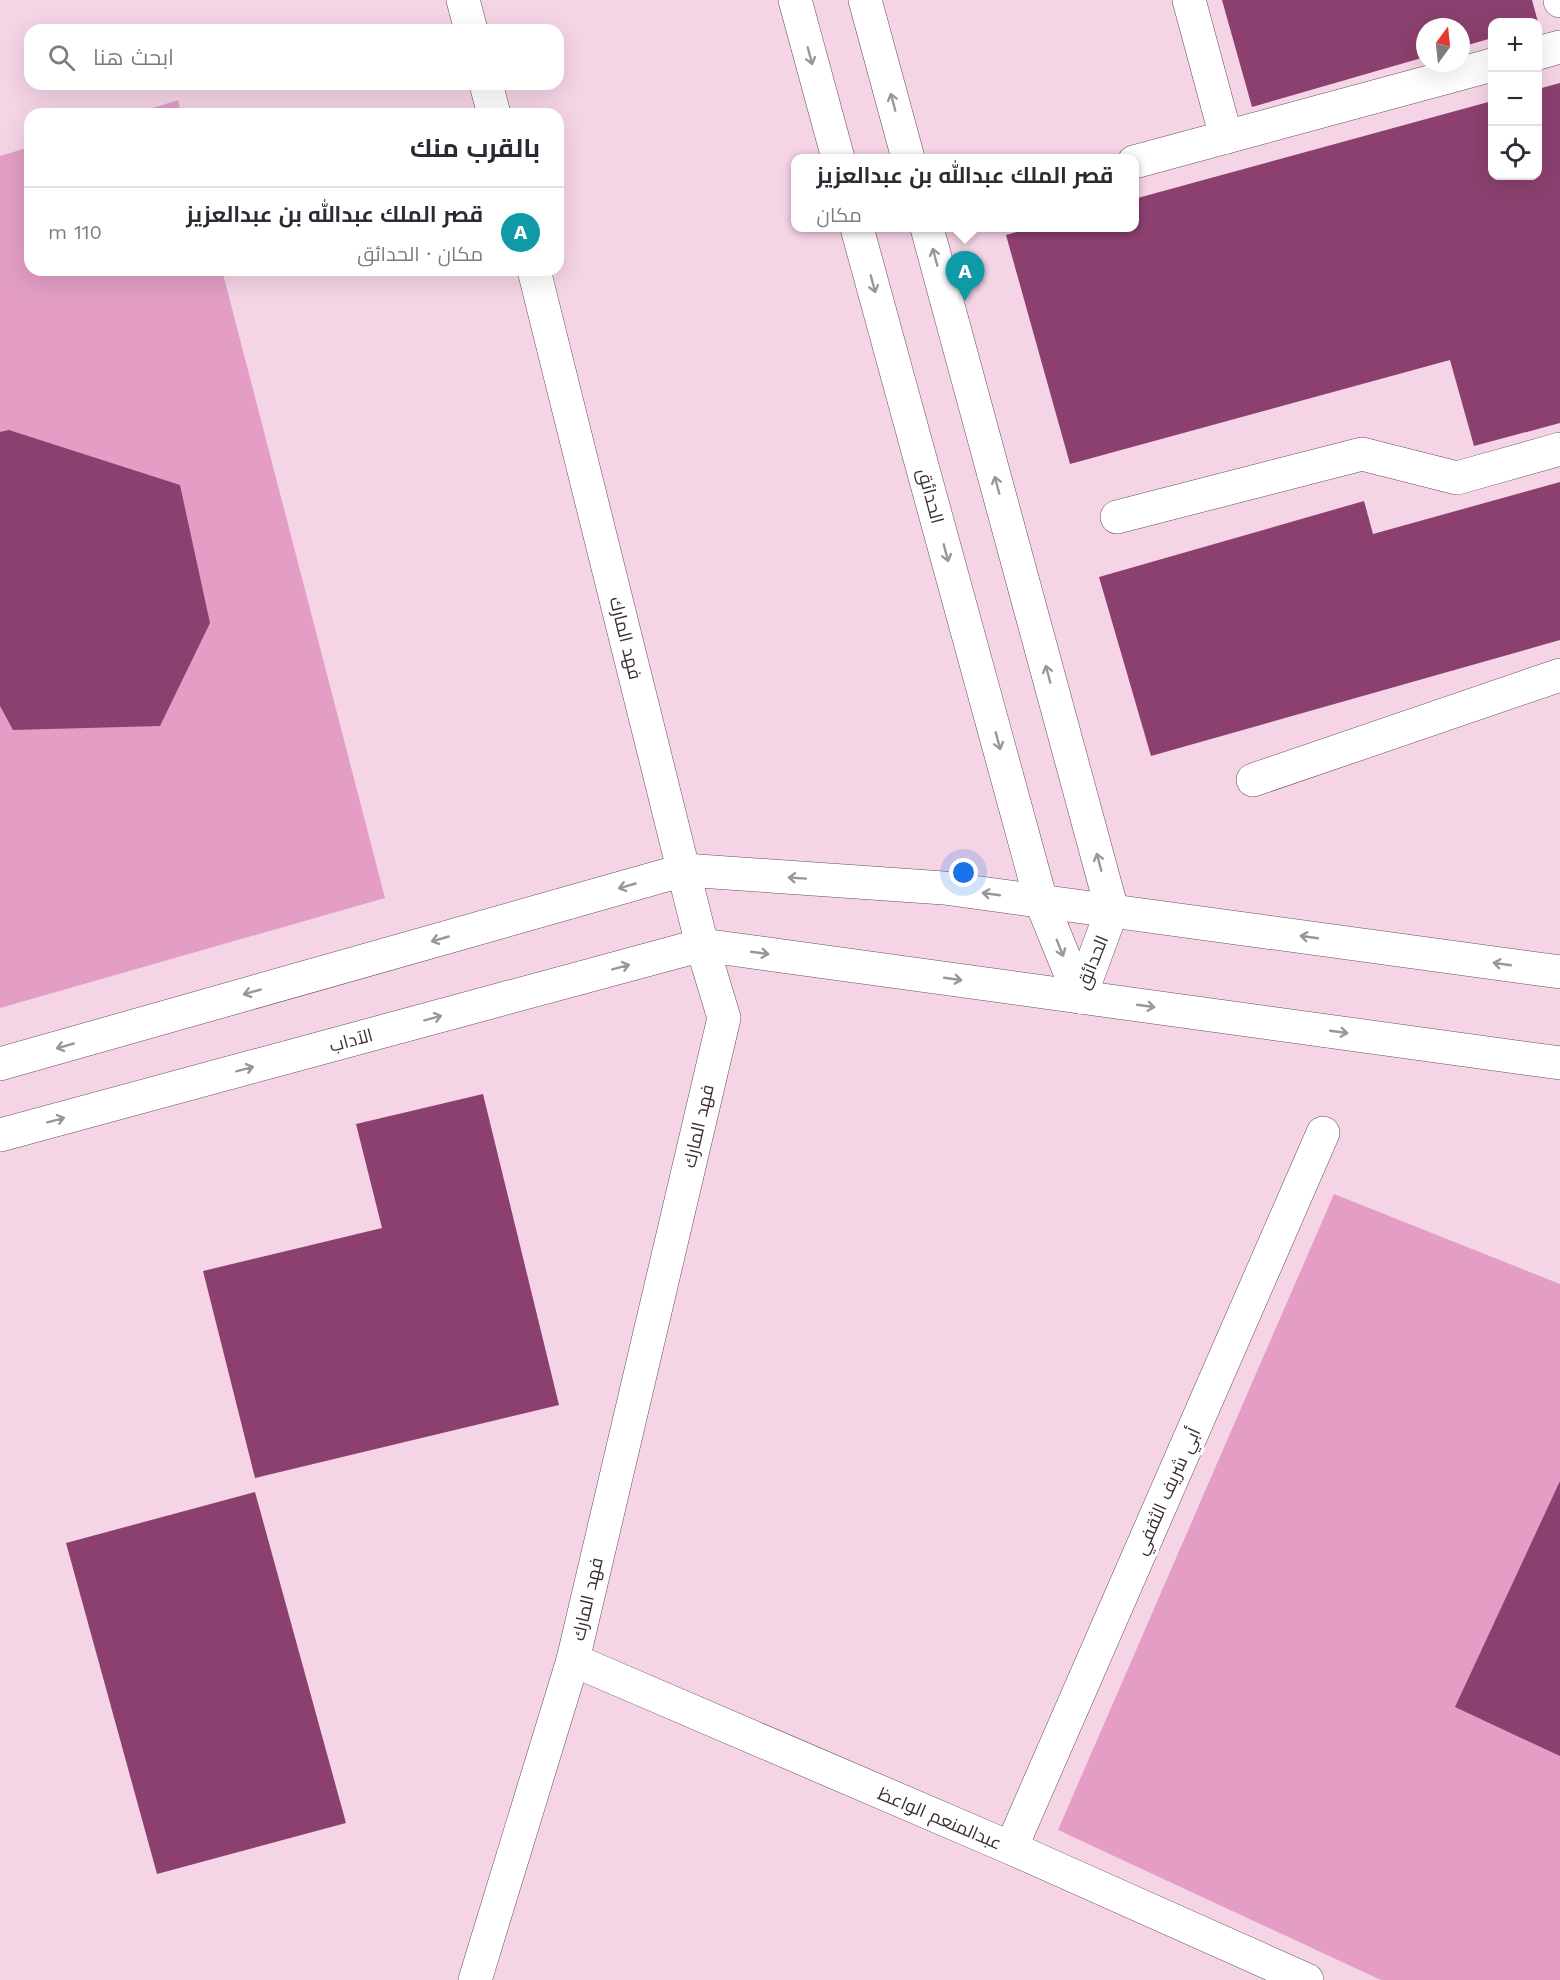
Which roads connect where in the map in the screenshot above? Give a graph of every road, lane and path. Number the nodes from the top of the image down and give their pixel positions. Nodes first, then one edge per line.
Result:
1 (463, 0) edge
2 (795, 0) edge
3 (865, 0) edge
4 (1189, 0) edge
5 (469, 24) edge
6 (1560, 47) edge
7 (1542, 52) edge
8 (1488, 66) edge
9 (488, 90) edge
10 (492, 108) edge
11 (1226, 137) junction
12 (837, 154) edge
13 (907, 154) edge
14 (1139, 161) edge
15 (858, 232) edge
16 (928, 232) edge
17 (536, 276) edge
18 (1560, 449) edge
19 (1117, 517) dead end
20 (1560, 675) edge
21 (1253, 780) dead end
22 (684, 870) junction
23 (1041, 901) junction
24 (1112, 910) junction
25 (702, 945) junction
26 (1560, 972) edge
27 (1080, 997) junction
28 (1560, 1063) edge
29 (0, 1064) edge
30 (1323, 1133) dead end
31 (0, 1135) edge
32 (573, 1660) junction
33 (1011, 1848) junction
34 (475, 1980) edge
35 (1306, 1980) edge

1 - 5 street
2 -> 12 street
13 -> 3 street
4 - 11 street
6 - 7 street
8 - 11 street
9 - 10 street
11 - 14 street
15 -> 23 street, الحدائق
24 -> 16 street
17 - 22 street, فهد المارك
18 - 19 street
20 - 21 street
23 -> 22 street
22 - 25 street, فهد المارك
22 -> 29 street
23 - 24 street
23 -> 27 street, الحدائق
26 -> 24 street
24 - 27 street, الحدائق
25 -> 27 street
31 -> 25 street, الآداب
25 - 32 street, فهد المارك
27 -> 28 street
30 - 33 street, أبي شريف الثقفي
32 - 33 street, عبدالمنعم الواعظ
32 - 34 street, فهد المارك
33 - 35 street, عبدالمنعم الواعظ

